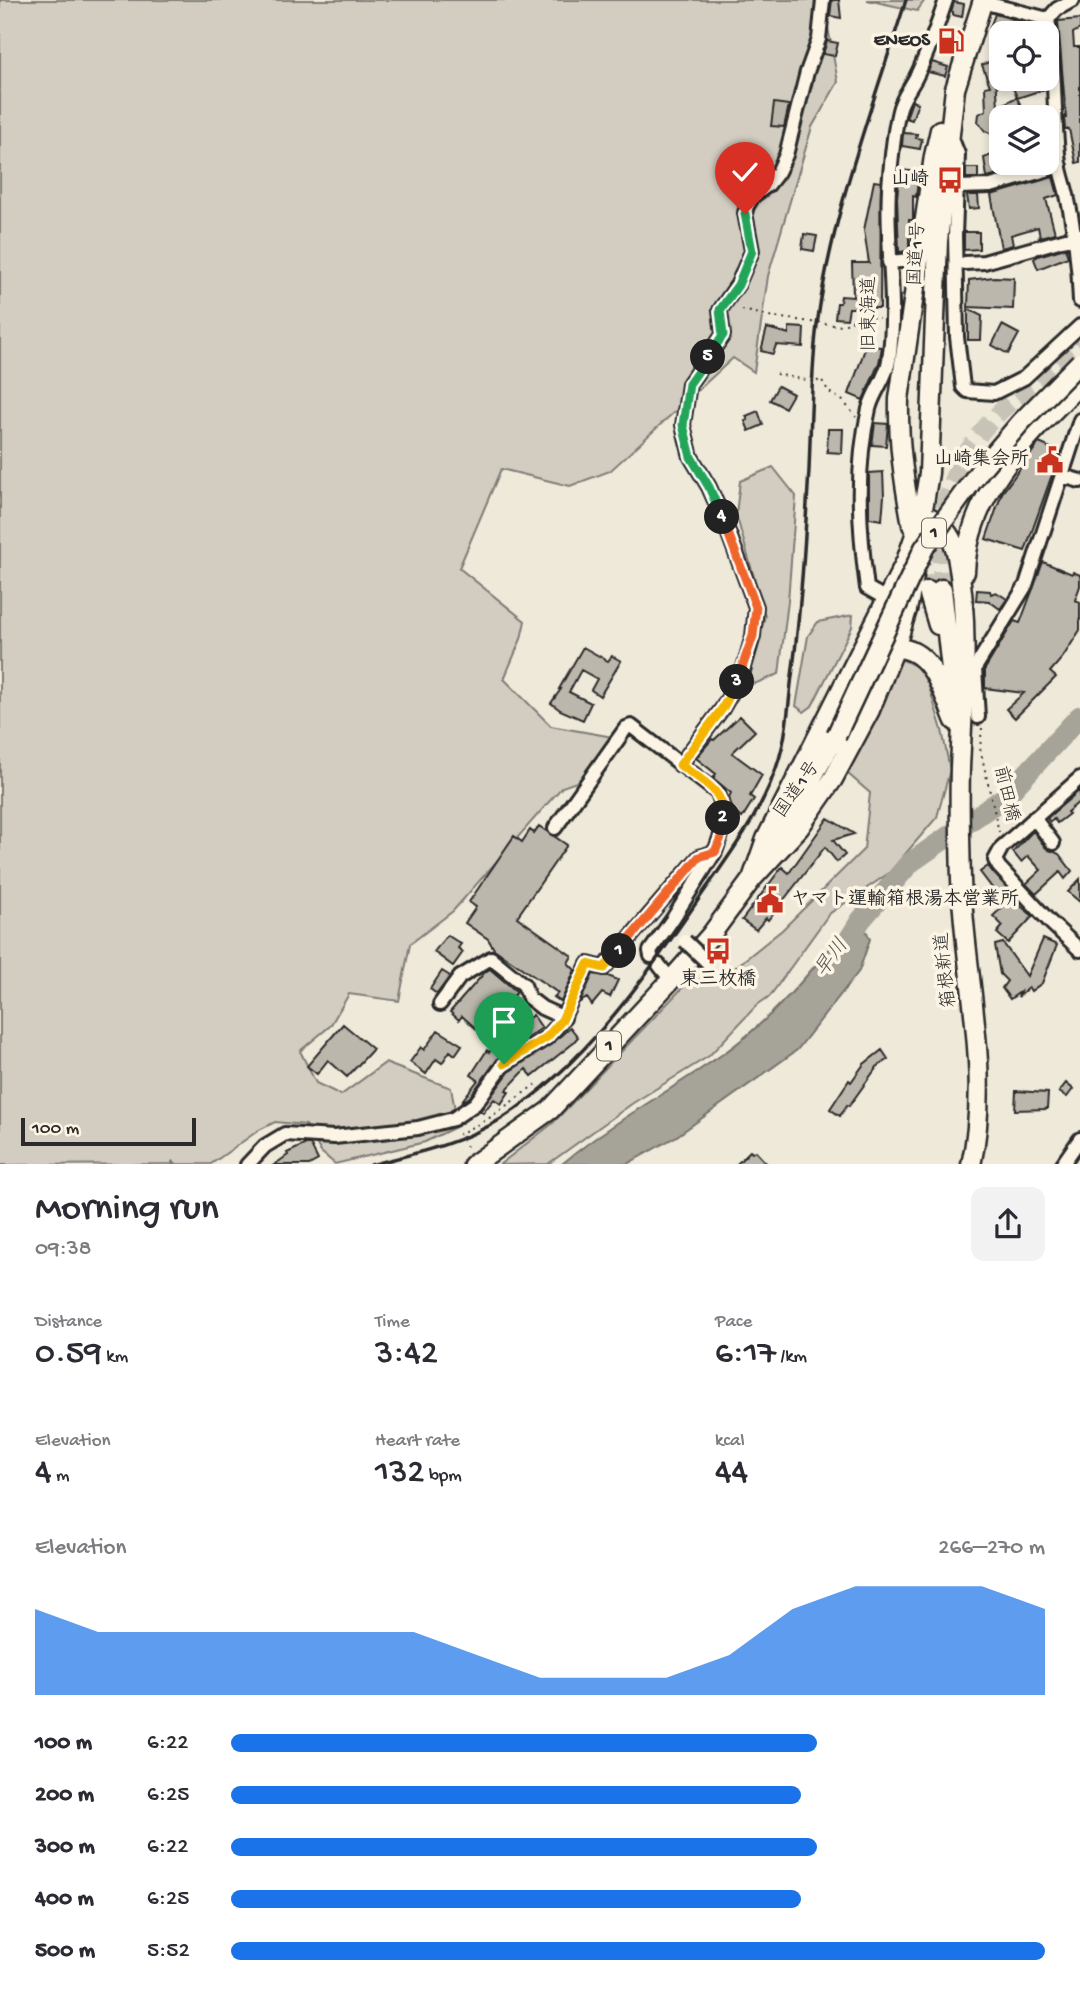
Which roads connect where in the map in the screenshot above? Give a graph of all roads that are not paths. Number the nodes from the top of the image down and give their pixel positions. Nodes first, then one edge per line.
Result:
1 (823, 0) edge
2 (947, 0) edge
3 (1073, 0) edge
4 (983, 1) edge
5 (1048, 19) junction
6 (955, 89) junction
7 (949, 132) junction
8 (1060, 166) junction
9 (958, 187) junction
10 (1077, 235) edge
11 (912, 260) dead end
12 (889, 262) junction
13 (965, 263) dead end
14 (1080, 301) edge
15 (1080, 326) edge
16 (1080, 362) edge
17 (1080, 384) edge
18 (1080, 420) edge
19 (1063, 476) junction
20 (1080, 481) edge
21 (917, 520) junction
22 (935, 590) tunnel mouth
23 (887, 599) junction
24 (907, 610) junction
25 (963, 617) junction
26 (895, 648) junction
27 (978, 716) road end
28 (955, 721) junction
29 (680, 765) junction
30 (960, 770) junction
31 (1080, 778) edge
32 (1034, 818) junction
33 (555, 828) dead end
34 (1054, 843) dead end
35 (715, 852) junction
36 (752, 879) junction
37 (685, 941) dead end
38 (1080, 950) edge
39 (708, 963) dead end
40 (671, 980) junction
41 (440, 1004) dead end
42 (564, 1017) junction
43 (1080, 1139) edge
44 (470, 1156) edge
45 (247, 1164) edge
46 (971, 1164) edge
47 (1062, 1164) edge

1 - 29 street
2 - 12 street, 旧東海道
3 - 5 street
4 - 5 street
4 - 6 highway, 国道1号 / 1
5 - 8 street
6 - 7 highway, 国道1号 / 1
6 - 21 highway, 1
7 - 9 street
7 - 21 highway, 国道1号 / 1
8 - 9 street
8 - 10 street
9 - 15 street
10 - 13 street
10 - 14 street
11 - 12 street
12 - 23 street, 旧東海道
16 - 36 highway, 1, bridge
17 - 25 highway, 1
18 - 19 street
19 - 20 street
19 - 27 street
21 - 23 highway, 国道1号 / 1
21 - 24 highway, 国道1号 / 1
21 - 25 highway, 1
22 - 28 highway, 1
23 - 24 street, 旧東海道
23 - 36 highway, 国道1号 / 1
24 - 26 highway, 国道1号 / 1
25 - 30 highway, 1
26 - 28 highway, 1
26 - 36 highway, 国道1号 / 1
28 - 30 highway, 1
29 - 33 street
29 - 35 street
30 - 46 highway, 箱根新道 / 1
31 - 32 street
32 - 34 street
32 - 38 street
35 - 40 street
35 - 42 street
36 - 40 highway, 国道1号 / 1
37 - 39 street, bridge
40 - 44 highway, 国道1号 / 1
41 - 42 street
42 - 45 street
43 - 47 street

